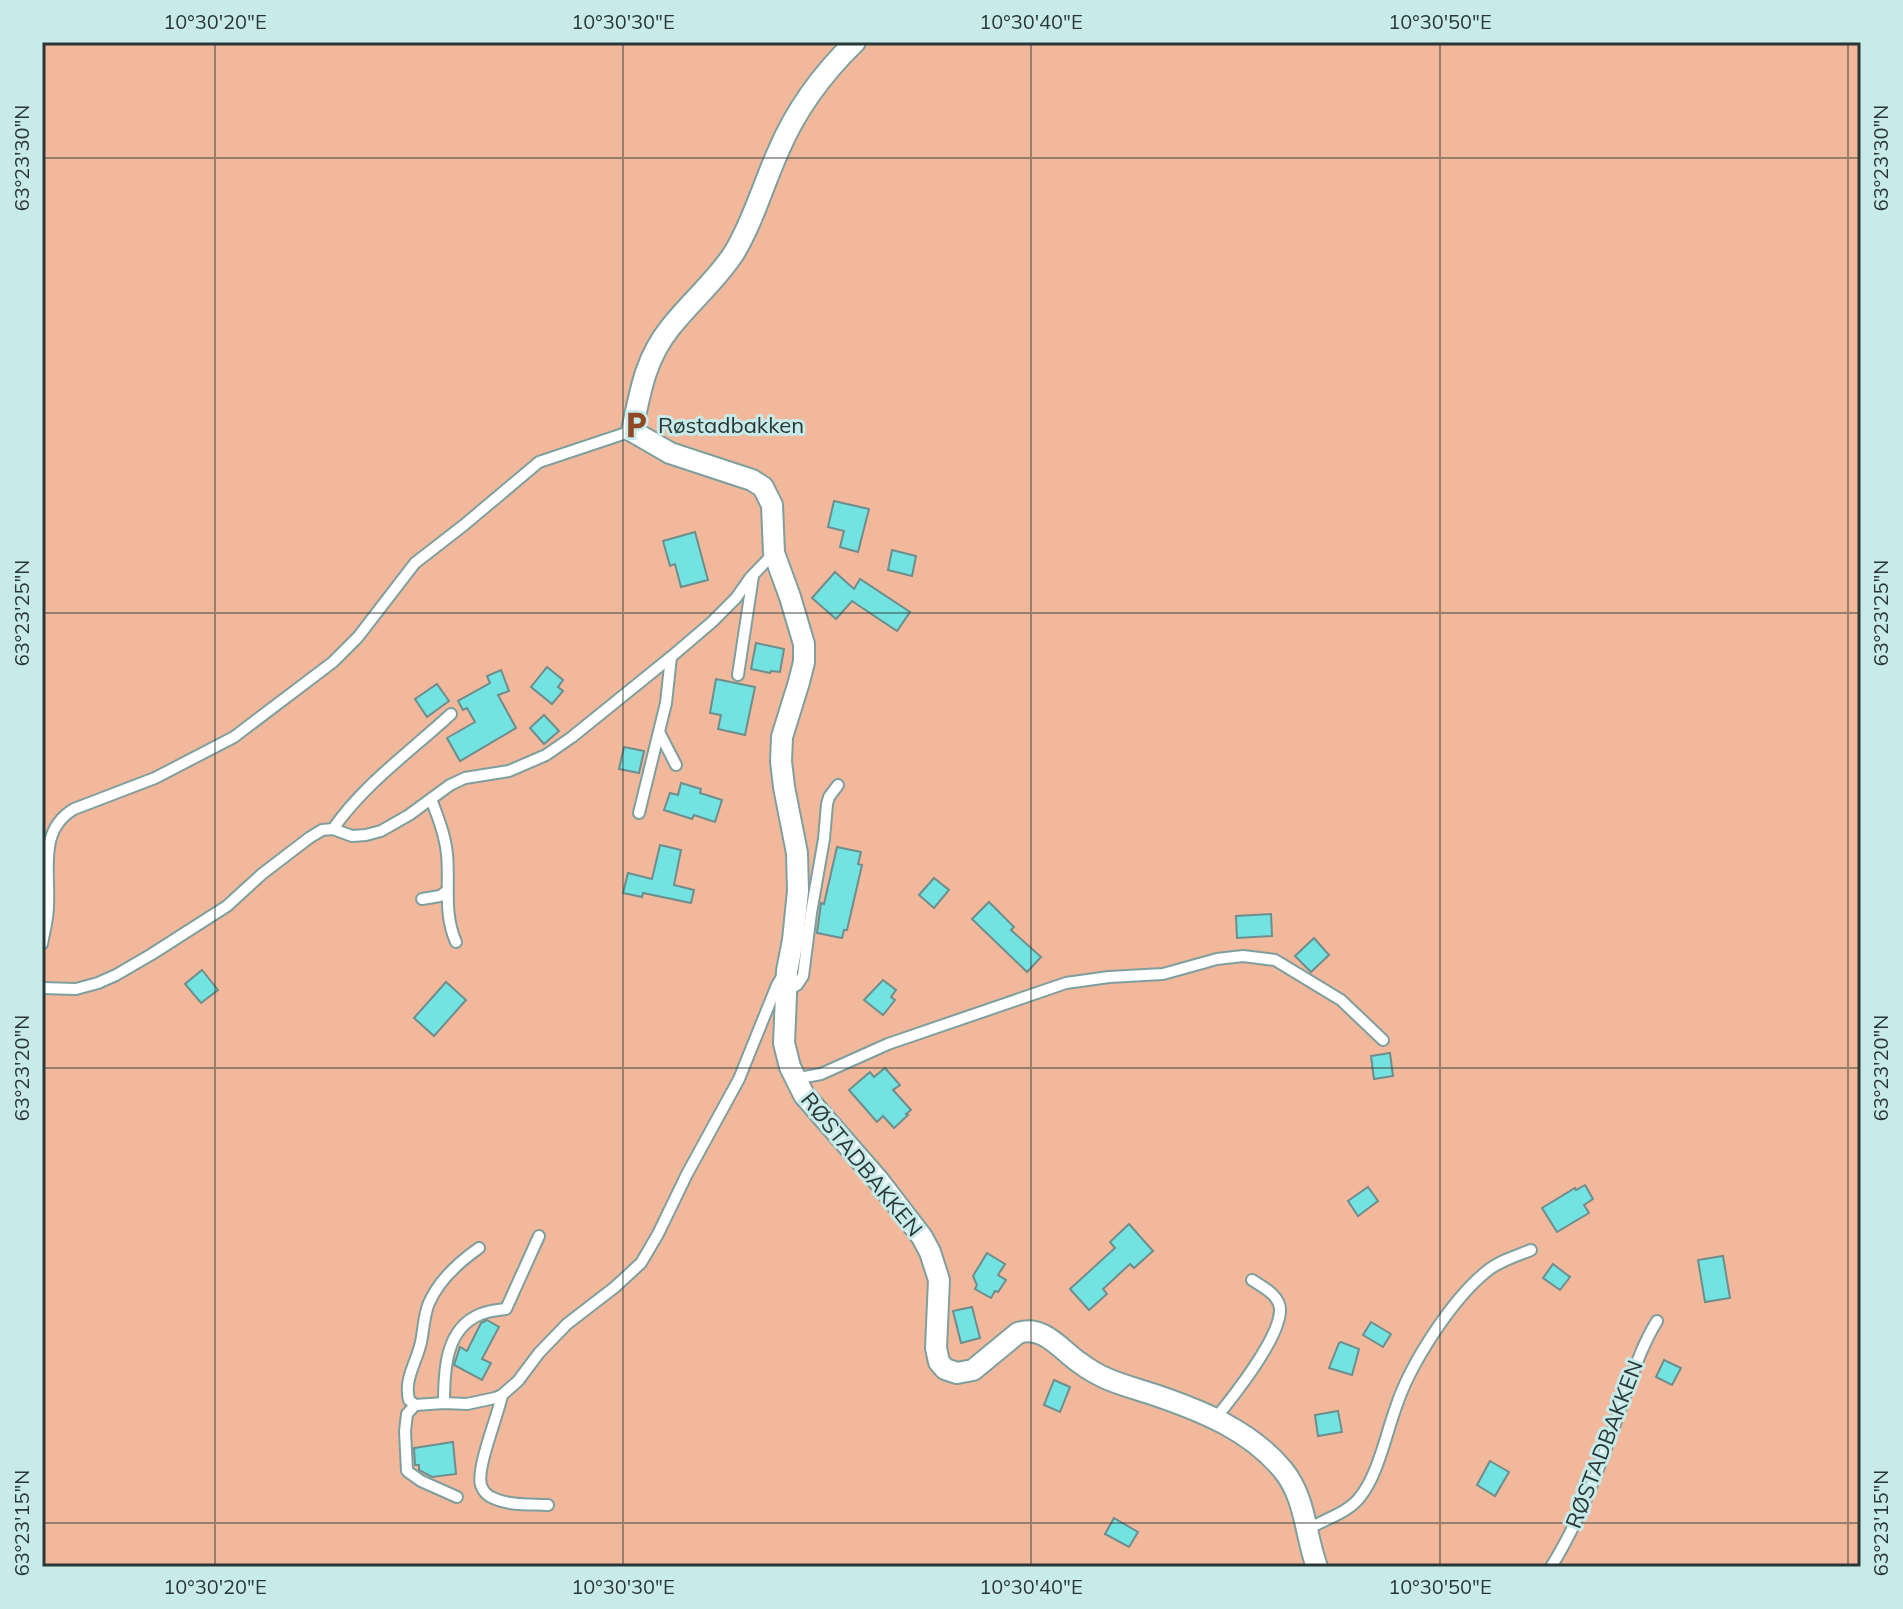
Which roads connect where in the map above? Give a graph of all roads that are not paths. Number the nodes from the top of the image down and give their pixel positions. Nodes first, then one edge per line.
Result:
1 (855, 42) edge
2 (632, 431) junction
3 (774, 553) junction
4 (753, 574) junction
5 (671, 657) junction
6 (738, 675) dead end
7 (451, 714) dead end
8 (659, 732) junction
9 (676, 765) dead end
10 (838, 785) dead end
11 (431, 799) junction
12 (639, 813) dead end
13 (333, 829) junction
14 (447, 891) junction
15 (422, 899) dead end
16 (456, 942) dead end
17 (42, 944) edge
18 (788, 980) junction
19 (42, 988) edge
20 (1383, 1040) dead end
21 (794, 1079) junction
22 (539, 1236) dead end
23 (479, 1248) dead end
24 (1531, 1250) dead end
25 (1252, 1280) dead end
26 (1657, 1321) dead end
27 (502, 1395) junction
28 (444, 1403) junction
29 (415, 1405) junction
30 (1215, 1419) junction
31 (457, 1497) dead end
32 (548, 1505) dead end
33 (1308, 1529) junction
34 (1317, 1567) edge
35 (1551, 1567) edge

1 - 2 street
2 - 3 street, RØSTADBAKKEN
2 - 17 lane
3 - 4 lane
3 - 18 street, RØSTADBAKKEN
4 - 5 lane
4 - 6 lane
5 - 8 lane
5 - 11 lane
7 - 13 lane
8 - 9 lane
8 - 12 lane
10 - 18 lane, RØSTADBAKKEN
11 - 13 lane
11 - 14 lane
13 - 19 lane
14 - 15 lane
14 - 16 lane
18 - 21 street, RØSTADBAKKEN
18 - 27 lane, RØSTADBAKKEN
20 - 21 lane, RØSTADBAKKEN
21 - 30 street, RØSTADBAKKEN
22 - 28 lane
23 - 29 lane
24 - 33 lane
25 - 30 lane
26 - 35 lane, RØSTADBAKKEN
27 - 28 lane
27 - 32 lane, RØSTADBAKKEN
28 - 29 lane
29 - 31 lane
30 - 33 street, RØSTADBAKKEN
33 - 34 street, RØSTADBAKKEN

